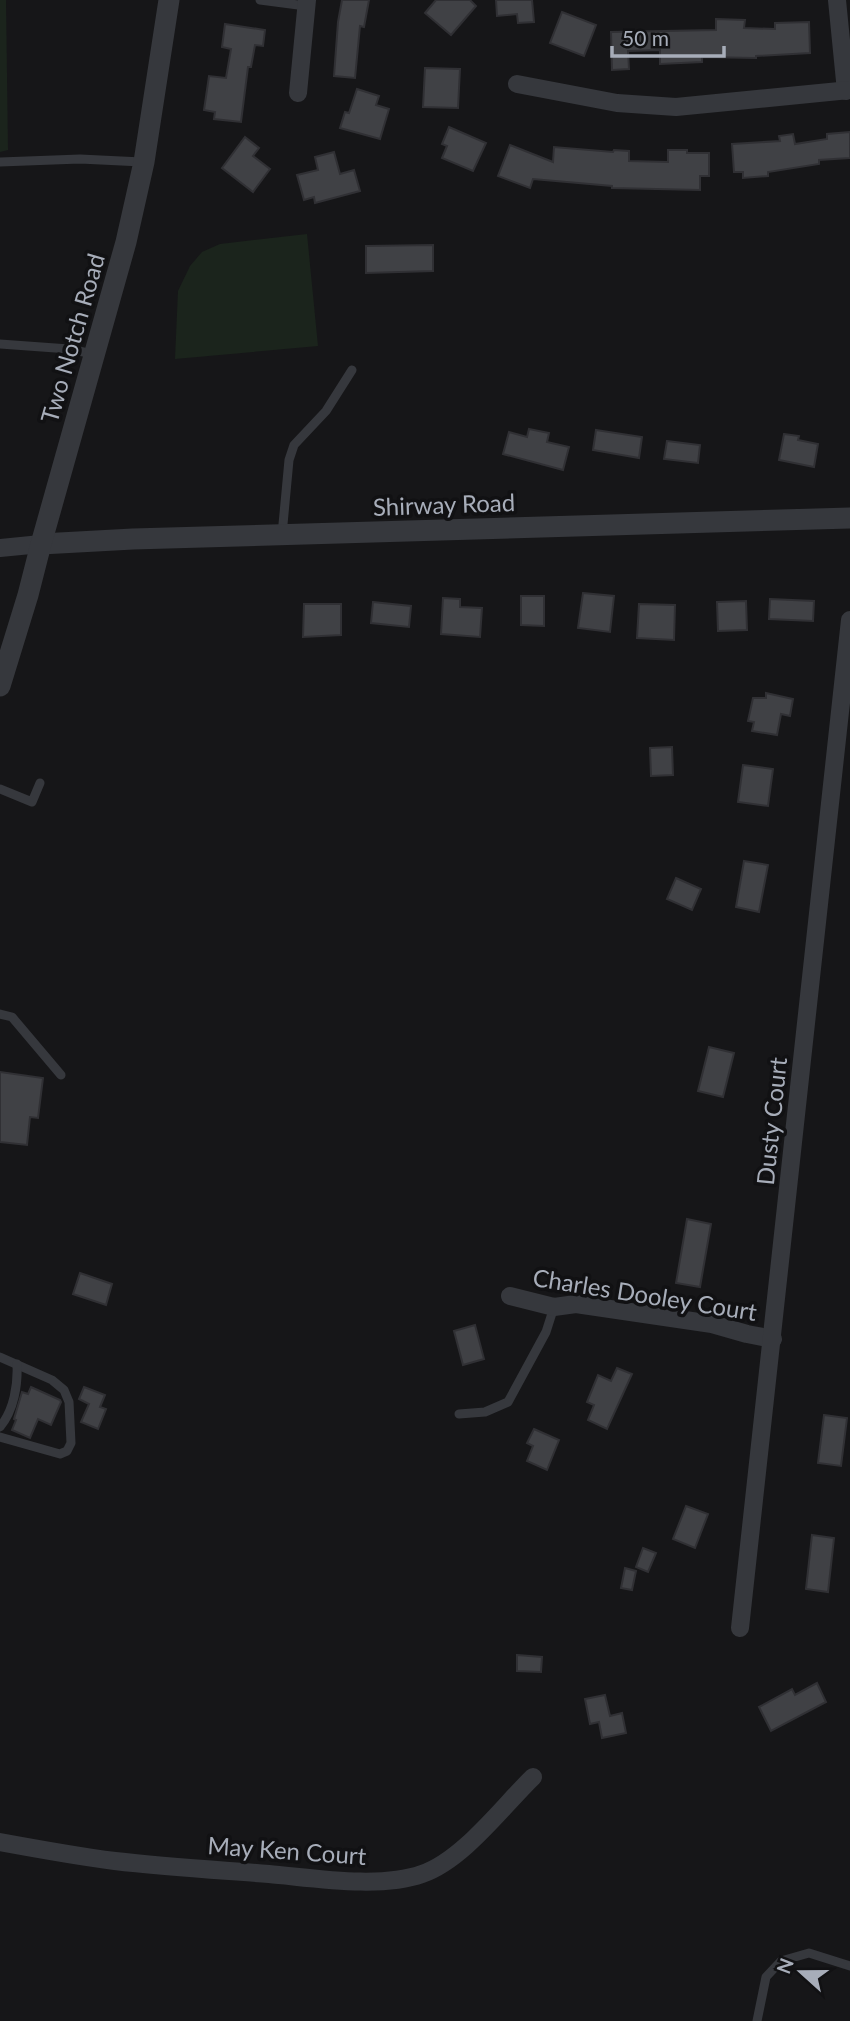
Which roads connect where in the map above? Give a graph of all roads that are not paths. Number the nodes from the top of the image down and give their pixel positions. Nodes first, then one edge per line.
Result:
1 (169, 0) edge
2 (260, 0) edge
3 (837, 0) edge
4 (307, 3) edge
5 (517, 84) dead end
6 (848, 91) edge
7 (298, 93) dead end
8 (0, 162) edge
9 (144, 162) junction
10 (0, 344) edge
11 (95, 354) junction
12 (352, 370) dead end
13 (850, 518) edge
14 (282, 534) junction
15 (41, 544) junction
16 (0, 548) edge
17 (850, 620) edge
18 (0, 685) edge
19 (40, 783) dead end
20 (0, 789) edge
21 (0, 1014) edge
22 (61, 1075) dead end
23 (510, 1296) dead end
24 (554, 1307) junction
25 (773, 1339) junction
26 (0, 1357) edge
27 (17, 1364) junction
28 (459, 1413) dead end
29 (0, 1427) edge
30 (0, 1437) edge
31 (740, 1628) dead end
32 (533, 1777) dead end
33 (0, 1842) edge
34 (850, 1966) edge
35 (757, 2021) edge

1 - 9 street, Two Notch Road
2 - 4 lane
3 - 6 street
4 - 7 street
5 - 6 street
8 - 9 lane
9 - 11 street, Two Notch Road
10 - 11 lane
11 - 15 street, Two Notch Road
12 - 14 lane
13 - 14 street, Shirway Road
14 - 15 street, Shirway Road
15 - 16 street
15 - 18 street, Two Notch Road
17 - 25 street, Dusty Court
19 - 20 lane
21 - 22 lane
23 - 24 street, Charles Dooley Court
24 - 25 street, Charles Dooley Court
24 - 28 lane
25 - 31 street, Dusty Court
26 - 27 lane
27 - 29 lane
27 - 30 lane
32 - 33 street, May Ken Court
34 - 35 lane

